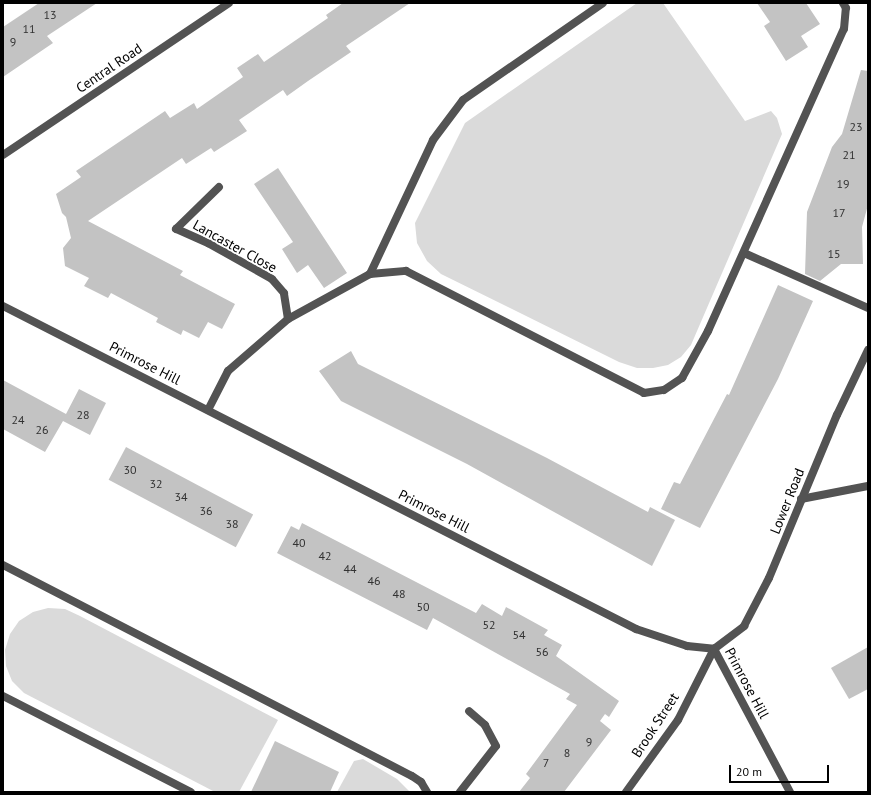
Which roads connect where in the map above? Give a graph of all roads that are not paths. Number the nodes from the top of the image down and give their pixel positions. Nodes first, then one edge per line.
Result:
1 (229, 3) edge
2 (603, 3) edge
3 (843, 3) edge
4 (3, 155) edge
5 (219, 187) dead end
6 (744, 253) junction
7 (370, 274) junction
8 (3, 306) edge
9 (868, 308) edge
10 (288, 320) junction
11 (868, 350) edge
12 (208, 410) junction
13 (868, 486) edge
14 (801, 499) junction
15 (3, 565) edge
16 (714, 649) junction
17 (3, 696) edge
18 (469, 711) dead end
19 (191, 792) edge
20 (427, 792) edge
21 (460, 792) edge
22 (626, 792) edge
23 (790, 792) edge

1 - 4 street, Central Road
2 - 7 street
3 - 6 street
5 - 10 street, Lancaster Close
6 - 7 street
6 - 9 street
7 - 10 street
8 - 12 street, Primrose Hill
10 - 12 street
11 - 14 street, Lower Road
12 - 16 street, Primrose Hill
13 - 14 street
14 - 16 street, Lower Road
15 - 20 street
16 - 22 street, Brook Street
16 - 23 street, Primrose Hill
17 - 19 street
18 - 21 street

